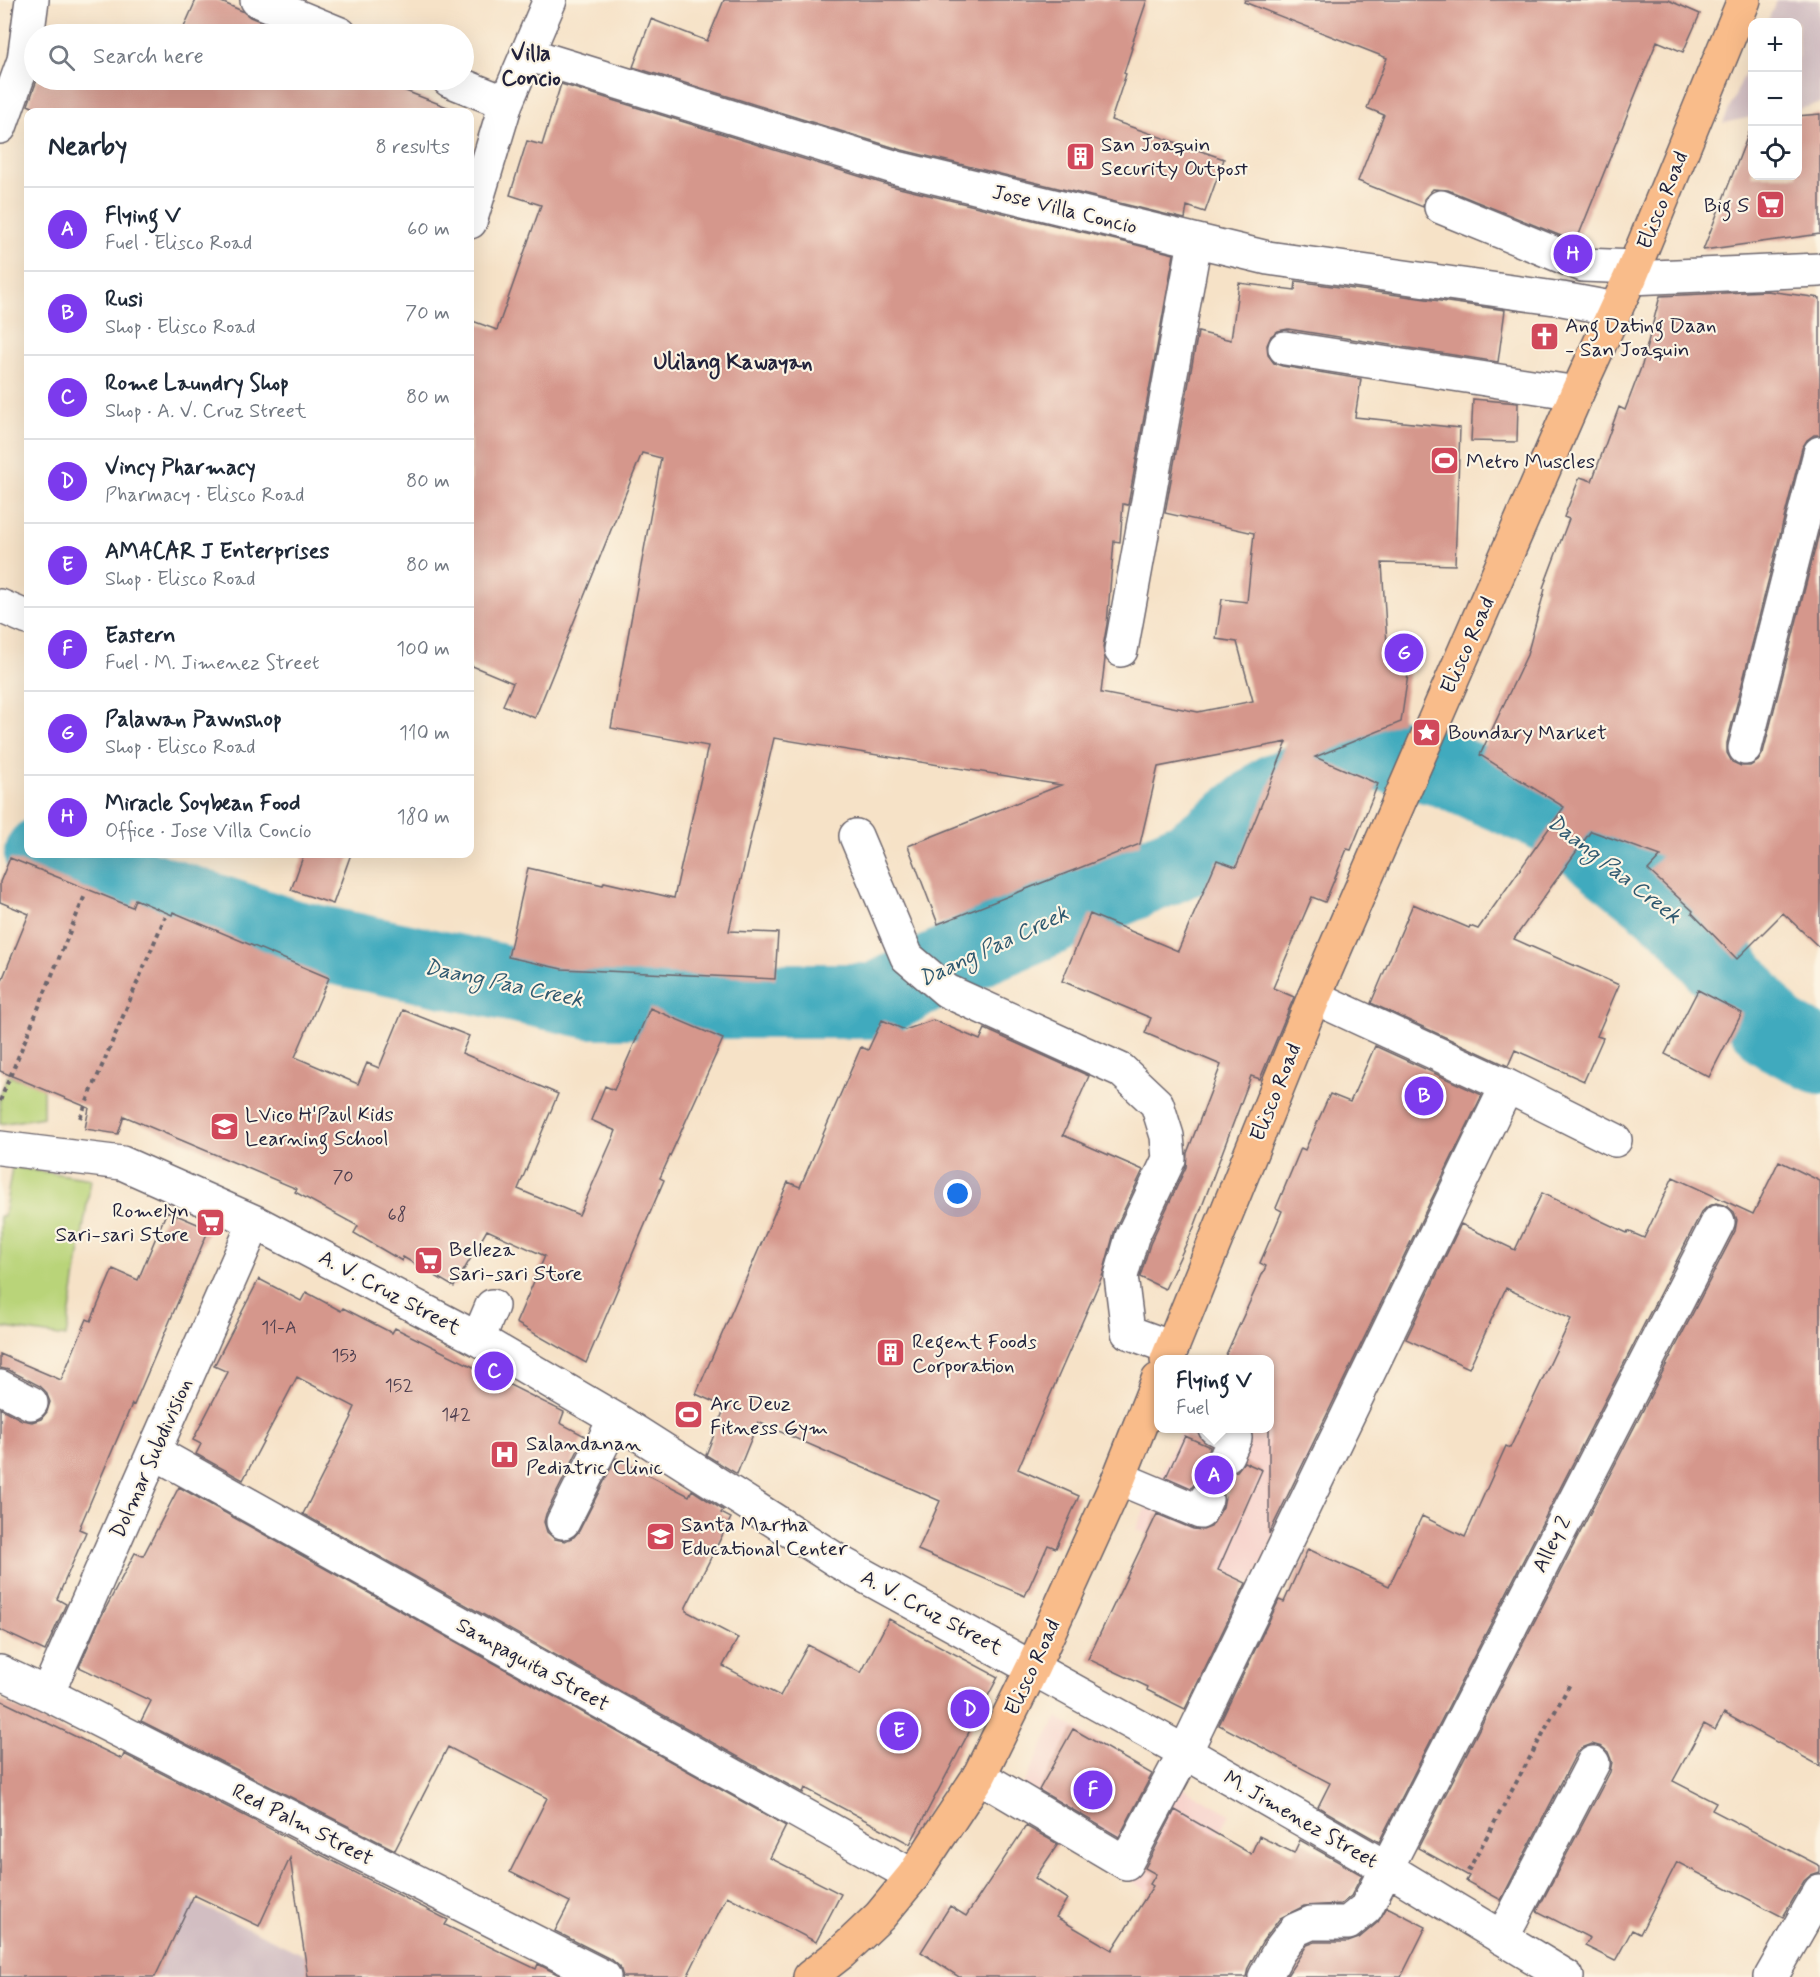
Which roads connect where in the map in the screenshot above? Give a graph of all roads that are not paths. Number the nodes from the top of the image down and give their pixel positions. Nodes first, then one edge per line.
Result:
1 (32, 0) edge
2 (257, 0) edge
3 (550, 0) edge
4 (1744, 0) edge
5 (29, 24) edge
6 (316, 24) edge
7 (527, 54) junction
8 (24, 60) edge
9 (474, 90) edge
10 (506, 103) junction
11 (0, 127) edge
12 (1441, 207) dead end
13 (474, 209) edge
14 (1194, 241) junction
15 (1820, 270) edge
16 (1632, 273) junction
17 (1616, 309) junction
18 (1285, 348) dead end
19 (1577, 393) junction
20 (1820, 453) edge
21 (0, 606) edge
22 (24, 616) edge
23 (1121, 650) dead end
24 (1745, 748) dead end
25 (855, 836) dead end
26 (1314, 997) junction
27 (1507, 1086) junction
28 (1615, 1140) dead end
29 (0, 1148) edge
30 (255, 1222) junction
31 (1718, 1222) dead end
32 (492, 1306) dead end
33 (478, 1339) junction
34 (1169, 1354) edge
35 (0, 1387) edge
36 (1154, 1399) edge
37 (31, 1403) dead end
38 (615, 1419) junction
39 (154, 1452) junction
40 (1119, 1478) junction
41 (1206, 1499) dead end
42 (563, 1522) dead end
43 (1033, 1667) junction
44 (0, 1672) edge
45 (47, 1694) junction
46 (1185, 1752) junction
47 (1593, 1763) dead end
48 (979, 1776) junction
49 (1385, 1868) junction
50 (913, 1876) junction
51 (1820, 1891) edge
52 (1502, 1938) junction
53 (1552, 1973) edge
54 (604, 1977) edge
55 (810, 1977) edge
56 (1265, 1977) edge
57 (1771, 1977) edge

1 - 5 street
2 - 6 street
3 - 7 street
4 - 16 main road, Elisco Road
7 - 10 street
7 - 14 street, Jose Villa Concio
8 - 11 street
9 - 10 street
10 - 13 street
12 - 16 street
14 - 17 street, Jose Villa Concio
14 - 23 street
15 - 16 street
16 - 17 main road, Elisco Road
17 - 19 main road, Elisco Road
18 - 19 street
19 - 26 main road, Elisco Road
20 - 24 street
21 - 22 street
25 - 34 street
26 - 27 street
26 - 34 main road, Elisco Road
27 - 28 street
27 - 46 street
29 - 30 street, A. V. Cruz Street
30 - 33 street, A. V. Cruz Street
30 - 39 street, Dolmar Subdivision
31 - 49 street, Alley 2
32 - 33 street
33 - 38 street, A. V. Cruz Street
35 - 37 street
36 - 40 main road, Elisco Road
38 - 42 street
38 - 43 street, A. V. Cruz Street
39 - 45 street, Dolmar Subdivision
39 - 50 street, Sampaguita Street
40 - 41 street
40 - 43 main road, Elisco Road
43 - 46 street, M. Jimenez Street
43 - 48 main road, Elisco Road
44 - 45 street, Red Palm Street
45 - 54 street, Red Palm Street
46 - 48 street
46 - 49 street, M. Jimenez Street
47 - 52 street
48 - 50 main road, Elisco Road
49 - 52 street, M. Jimenez Street
49 - 56 street, Alley 2
50 - 55 main road, Elisco Road
51 - 57 street
52 - 53 street, M. Jimenez Street

